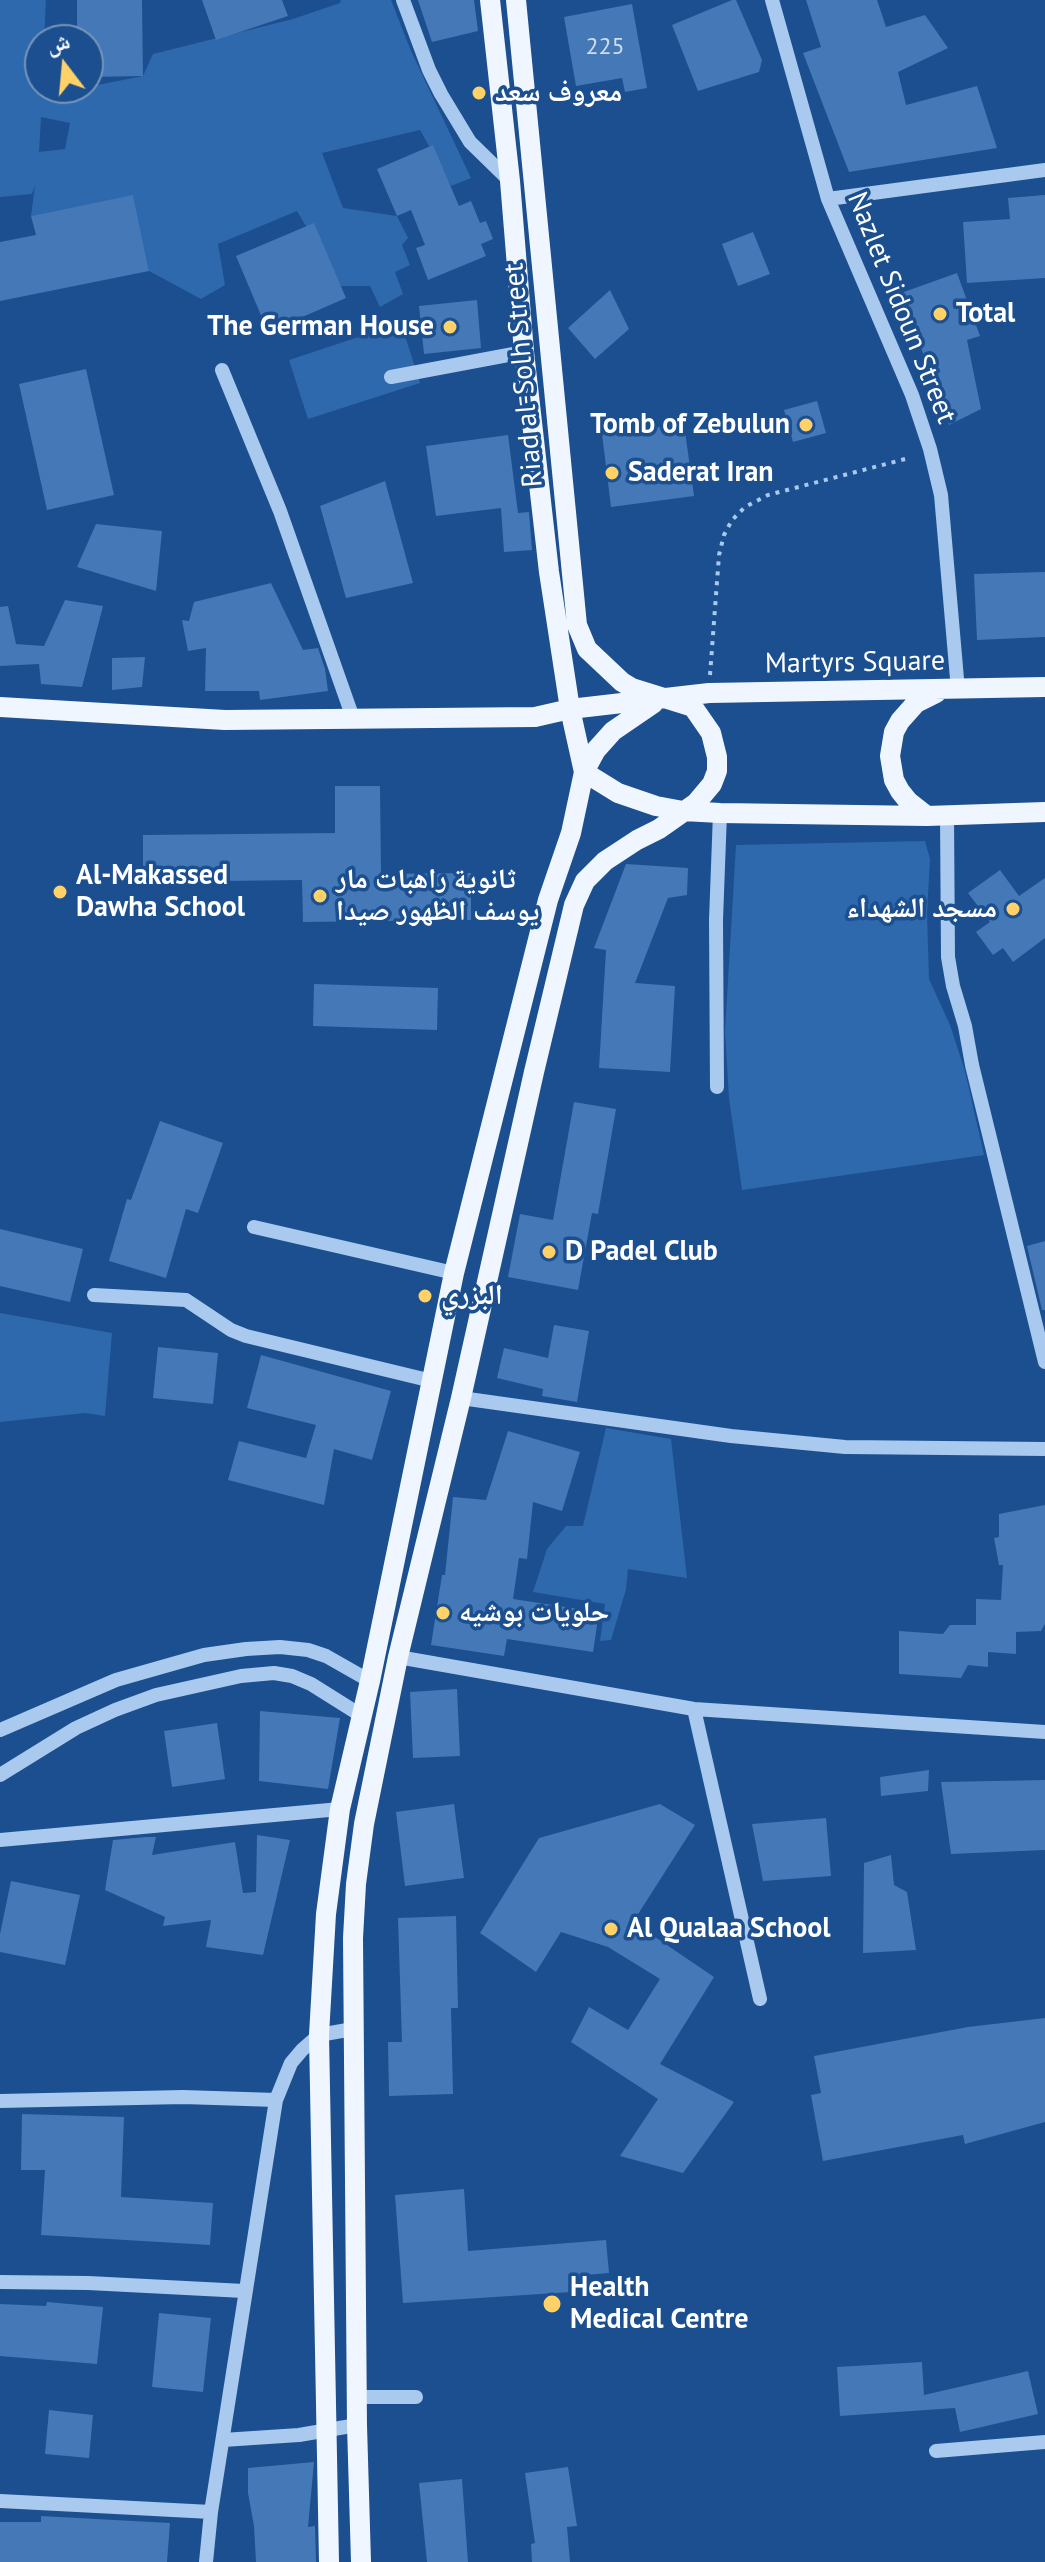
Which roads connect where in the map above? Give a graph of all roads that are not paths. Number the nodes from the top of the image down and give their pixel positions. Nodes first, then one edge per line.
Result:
1 (403, 0) edge
2 (490, 0) edge
3 (516, 0) edge
4 (772, 0) edge
5 (1045, 170) edge
6 (510, 181) junction
7 (828, 199) junction
8 (524, 352) junction
9 (222, 370) dead end
10 (391, 377) dead end
11 (1045, 687) edge
12 (949, 690) junction
13 (665, 698) junction
14 (0, 707) edge
15 (570, 709) junction
16 (535, 717) junction
17 (353, 718) junction
18 (579, 743) junction
19 (584, 772) junction
20 (683, 811) junction
21 (1045, 812) edge
22 (720, 813) junction
23 (937, 815) junction
24 (717, 1087) dead end
25 (254, 1227) dead end
26 (454, 1273) junction
27 (94, 1295) dead end
28 (1045, 1362) edge
29 (432, 1381) junction
30 (461, 1398) junction
31 (1045, 1449) edge
32 (398, 1657) junction
33 (370, 1681) junction
34 (694, 1709) junction
35 (362, 1716) junction
36 (0, 1730) edge
37 (1045, 1732) edge
38 (0, 1775) edge
39 (340, 1809) junction
40 (1, 1839) edge
41 (760, 1999) dead end
42 (353, 2029) junction
43 (319, 2035) junction
44 (276, 2100) junction
45 (0, 2101) edge
46 (0, 2282) edge
47 (244, 2291) junction
48 (357, 2397) junction
49 (416, 2397) dead end
50 (357, 2425) junction
51 (326, 2431) junction
52 (223, 2440) junction
53 (1045, 2442) edge
54 (936, 2451) dead end
55 (0, 2501) edge
56 (211, 2512) junction
57 (206, 2562) edge
58 (329, 2562) edge
59 (361, 2562) edge

1 - 6 street
2 - 6 main road, Riad al-Solh Street
3 - 13 main road, Riad al-Solh Street
4 - 7 street, Nazlet Sidoun Street
5 - 7 street
6 - 8 main road, Riad al-Solh Street
7 - 12 street, Nazlet Sidoun Street
8 - 10 street
8 - 15 main road, Riad al-Solh Street
9 - 17 street
11 - 12 main road, Martyrs Square
12 - 13 main road, Martyrs Square
12 - 23 main road
13 - 15 main road, Martyrs Square
13 - 19 main road
13 - 20 main road
14 - 17 main road, Martyrs Square
15 - 16 main road, Martyrs Square
15 - 18 main road
16 - 17 main road, Martyrs Square
16 - 18 main road
18 - 19 main road
19 - 20 main road
19 - 26 main road
20 - 22 main road
20 - 30 main road
21 - 23 main road
22 - 23 main road
22 - 24 street
23 - 28 street
25 - 26 street
26 - 29 main road
27 - 29 street
29 - 33 main road
30 - 31 street
30 - 32 main road
32 - 34 street
32 - 42 main road
33 - 35 main road
33 - 36 street
34 - 37 street
34 - 41 street
35 - 38 street
35 - 39 main road
39 - 40 street
39 - 43 main road
42 - 43 street
42 - 48 main road
43 - 44 street
43 - 51 main road
44 - 45 street
44 - 47 street
46 - 47 street
47 - 52 street
48 - 49 street
48 - 50 main road
50 - 51 street
50 - 59 main road
51 - 52 street
51 - 58 main road
52 - 56 street
53 - 54 street
55 - 56 street
56 - 57 street

